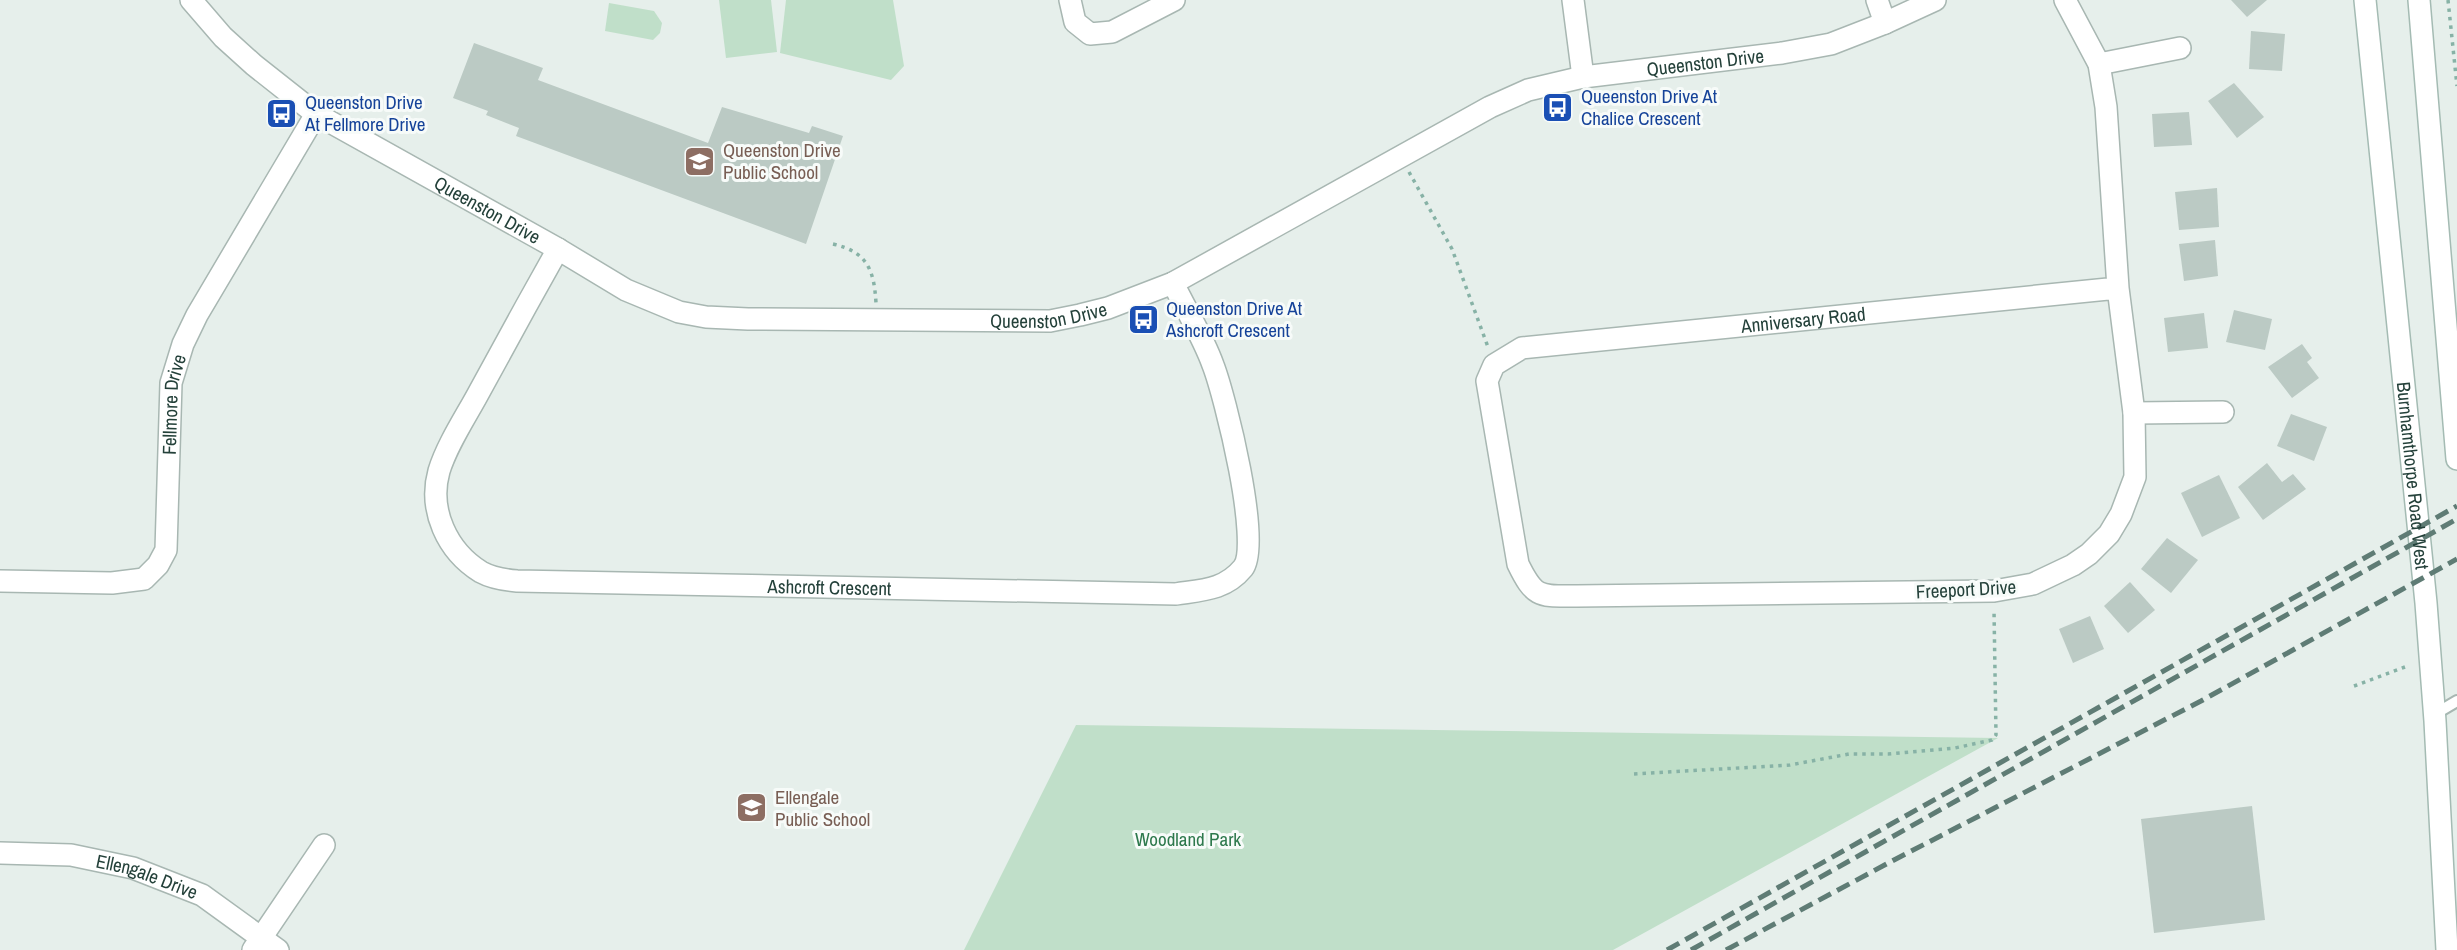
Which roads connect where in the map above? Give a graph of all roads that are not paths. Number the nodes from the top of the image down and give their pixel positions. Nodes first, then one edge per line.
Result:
1 (191, 0) edge
2 (1070, 0) edge
3 (1174, 0) edge
4 (1573, 0) edge
5 (1877, 0) edge
6 (1935, 0) edge
7 (2065, 0) edge
8 (2365, 0) edge
9 (2419, 0) edge
10 (1885, 23) junction
11 (2180, 48) dead end
12 (2099, 64) junction
13 (1583, 77) junction
14 (316, 114) junction
15 (558, 249) junction
16 (1173, 283) junction
17 (2118, 289) junction
18 (1494, 365) joint
19 (2134, 412) junction
20 (2223, 412) dead end
21 (2457, 459) edge
22 (0, 581) edge
23 (2457, 701) edge
24 (2435, 714) junction
25 (324, 845) dead end
26 (0, 853) edge
27 (264, 946) edge
28 (2447, 950) edge

1 - 14 street, Queenston Drive
2 - 3 street
4 - 13 street
5 - 10 street
6 - 10 street, Queenston Drive
7 - 12 street, Freeport Drive
8 - 24 street, Burnhamthorpe Road West
9 - 21 street
10 - 13 street, Queenston Drive
11 - 12 street
12 - 17 street, Freeport Drive
13 - 16 street, Queenston Drive
14 - 15 street, Queenston Drive
14 - 22 street, Fellmore Drive
15 - 16 street, Queenston Drive
15 - 16 street, Ashcroft Crescent
17 - 18 street, Anniversary Road
17 - 19 street, Freeport Drive
18 - 19 street, Freeport Drive
19 - 20 street
23 - 24 lane
24 - 28 street, Burnhamthorpe Road West
25 - 27 street
26 - 27 street, Ellengale Drive

